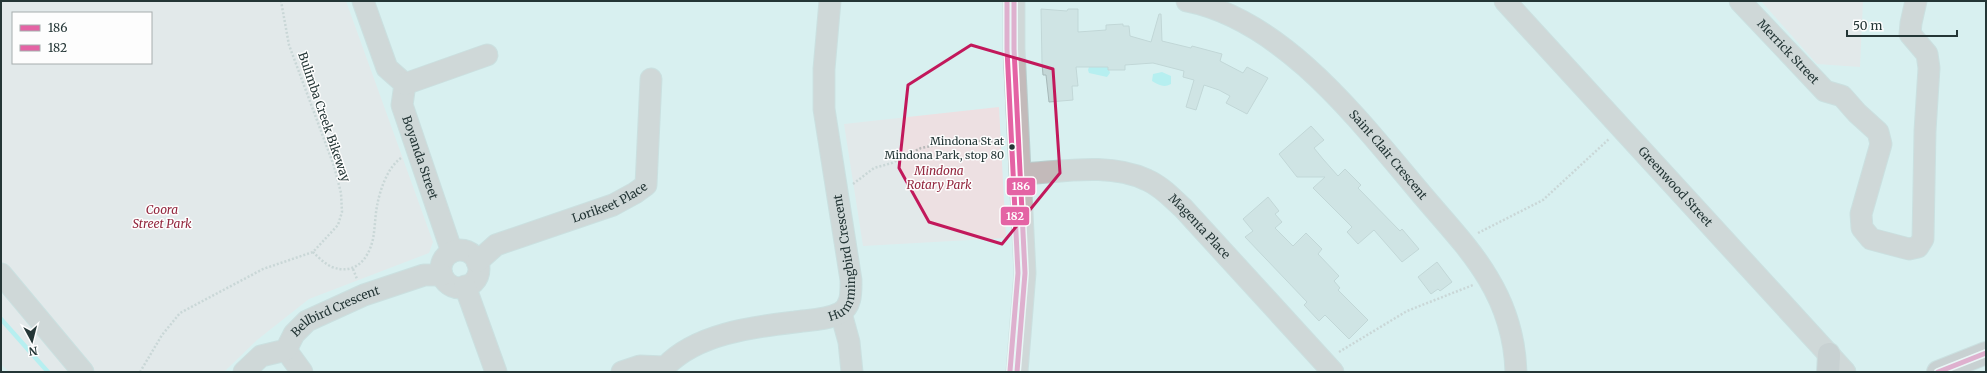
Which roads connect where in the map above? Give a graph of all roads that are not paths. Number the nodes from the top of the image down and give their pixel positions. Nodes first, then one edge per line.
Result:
1 (363, 1) edge
2 (830, 1) edge
3 (1014, 1) edge
4 (1505, 1) edge
5 (1740, 1) edge
6 (1916, 1) edge
7 (1196, 2) edge
8 (487, 55) dead end
9 (651, 80) dead end
10 (405, 84) junction
11 (1021, 174) junction
12 (452, 252) junction
13 (477, 262) junction
14 (1, 274) edge
15 (442, 275) junction
16 (465, 286) junction
17 (841, 313) junction
18 (286, 350) junction
19 (1986, 352) edge
20 (1828, 363) edge
21 (1326, 365) edge
22 (666, 370) edge
23 (83, 372) edge
24 (244, 372) edge
25 (302, 372) edge
26 (496, 372) edge
27 (622, 372) edge
28 (852, 372) edge
29 (1017, 372) edge
30 (1516, 372) edge
31 (1845, 372) edge
32 (1938, 372) edge

1 - 10 street
2 - 17 street, Hummingbird Crescent
3 - 11 street
4 - 20 street, Greenwood Street
5 - 6 street, Merrick Street
7 - 30 street, Saint Clair Crescent
8 - 10 street
9 - 13 street, Lorikeet Place
10 - 12 street, Boyanda Street
11 - 21 street, Magenta Place
11 - 29 street
12 - 13 street
12 - 15 street
13 - 16 street
14 - 23 street
15 - 16 street
15 - 18 street, Bellbird Crescent
16 - 26 street
17 - 22 street, Hummingbird Crescent
17 - 28 street
18 - 24 street, Bellbird Crescent
18 - 25 street
19 - 32 highway
20 - 31 street, Greenwood Street
22 - 27 street, Hummingbird Crescent

